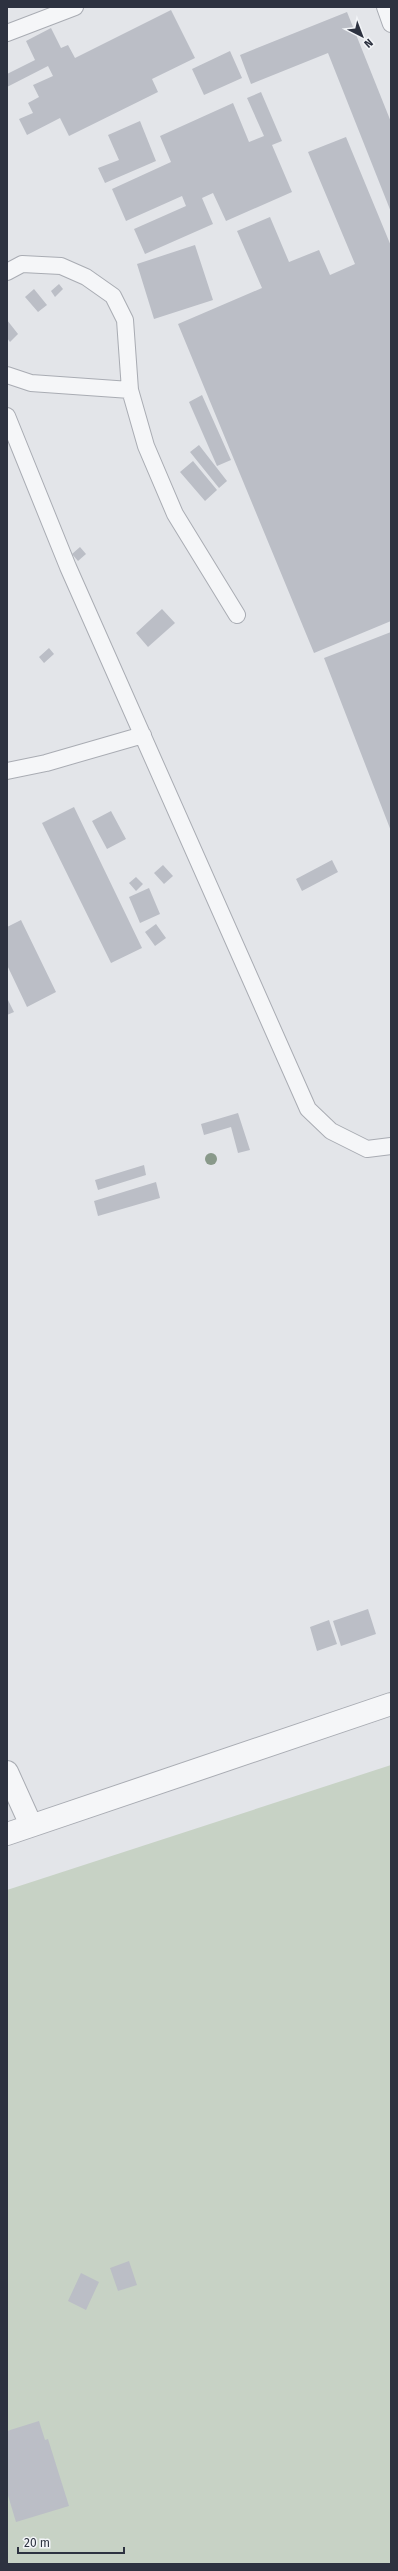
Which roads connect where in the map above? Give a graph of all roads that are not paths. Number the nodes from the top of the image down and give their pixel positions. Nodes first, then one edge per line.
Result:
1 (75, 7) edge
2 (385, 7) edge
3 (391, 24) edge
4 (7, 33) edge
5 (7, 272) edge
6 (7, 375) edge
7 (130, 390) junction
8 (7, 416) edge
9 (237, 615) dead end
10 (143, 735) junction
11 (7, 771) edge
12 (391, 1146) edge
13 (391, 1704) edge
14 (7, 1772) edge
15 (31, 1826) junction
16 (7, 1834) edge

1 - 4 lane
2 - 3 lane
5 - 7 lane
6 - 7 lane
7 - 9 lane
8 - 10 lane
10 - 11 lane
10 - 12 lane
13 - 15 street
14 - 15 street
15 - 16 street

